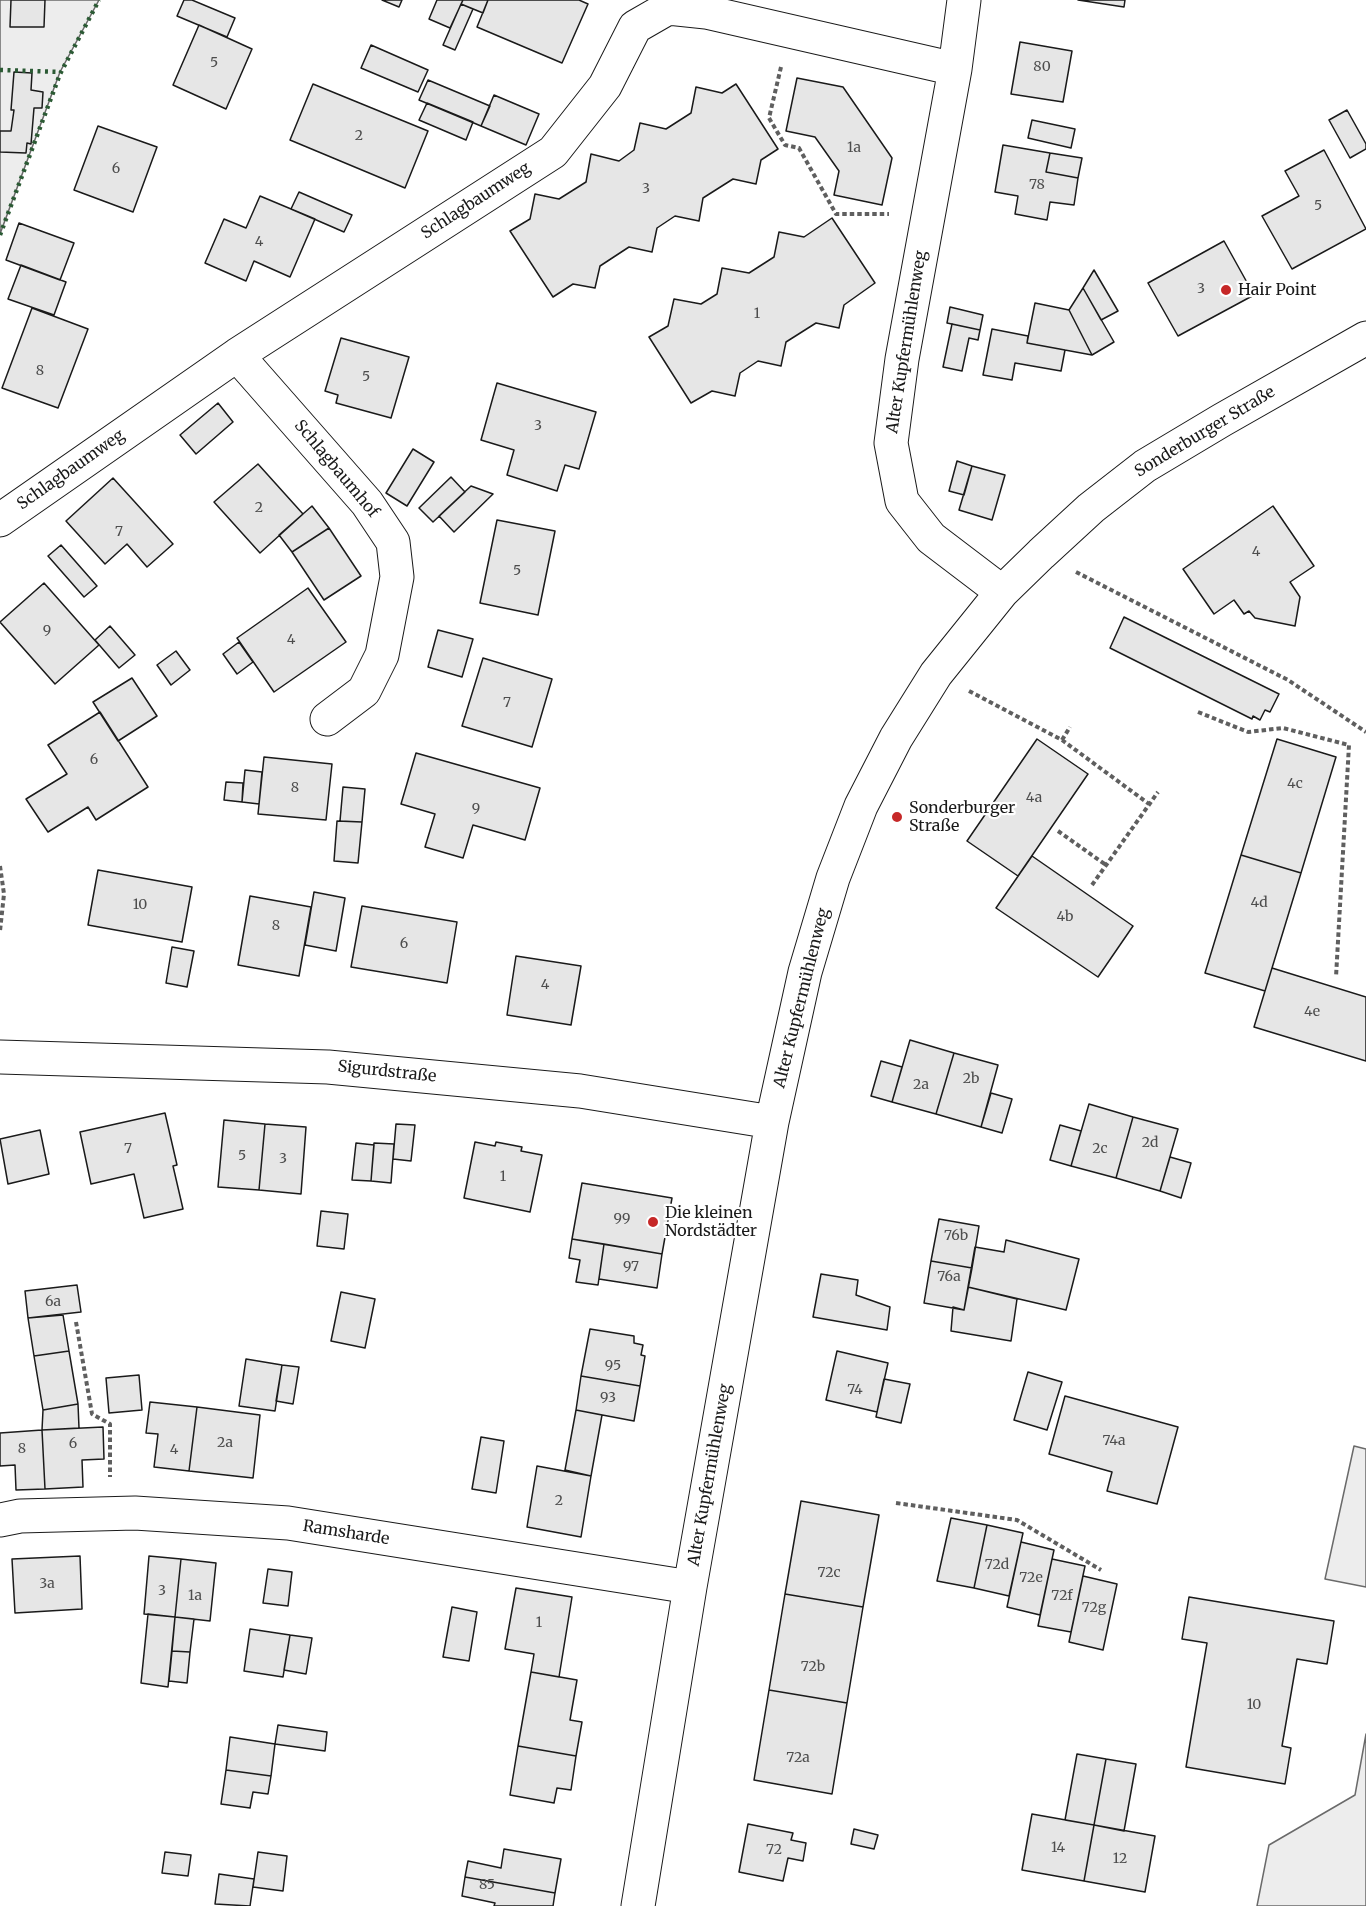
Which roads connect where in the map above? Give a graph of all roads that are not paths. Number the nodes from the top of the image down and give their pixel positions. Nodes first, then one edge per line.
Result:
1 (964, 0) edge
2 (666, 4) edge
3 (955, 69) junction
4 (1366, 338) edge
5 (237, 355) junction
6 (0, 520) edge
7 (1002, 592) junction
8 (327, 720) dead end
9 (0, 1057) edge
10 (772, 1122) junction
11 (0, 1520) edge
12 (690, 1587) junction
13 (638, 1906) edge

1 - 3 street, Alter Kupfermühlenweg
2 - 3 street, Schlagbaumweg
2 - 5 street, Schlagbaumweg
3 - 7 street, Alter Kupfermühlenweg
4 - 7 street, Sonderburger Straße
5 - 6 street, Schlagbaumweg
5 - 8 street, Schlagbaumhof
7 - 10 street, Alter Kupfermühlenweg
9 - 10 street, Sigurdstraße
10 - 12 street, Alter Kupfermühlenweg
11 - 12 street, Ramsharde
12 - 13 street, Alter Kupfermühlenweg

